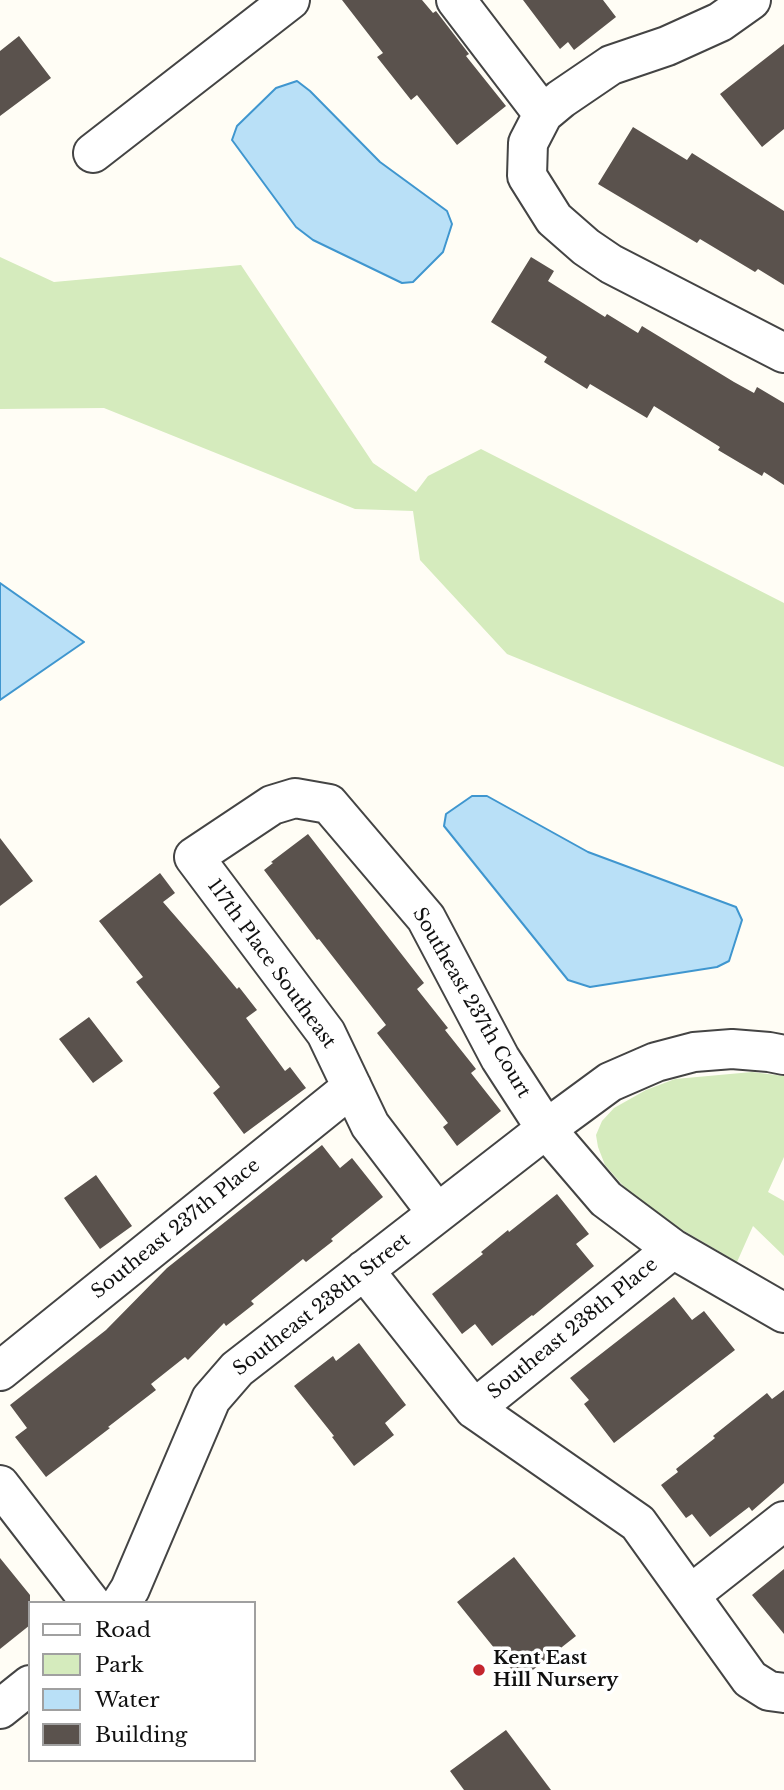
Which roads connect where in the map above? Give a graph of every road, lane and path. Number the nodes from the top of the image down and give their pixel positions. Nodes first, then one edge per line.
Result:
1 (290, 0) edge
2 (456, 0) edge
3 (751, 0) edge
4 (543, 114) junction
5 (93, 153) dead end
6 (784, 353) edge
7 (194, 857) joint
8 (784, 1055) edge
9 (352, 1087) junction
10 (546, 1129) junction
11 (437, 1213) junction
12 (673, 1250) junction
13 (364, 1270) junction
14 (784, 1312) edge
15 (0, 1371) edge
16 (474, 1409) junction
17 (0, 1485) edge
18 (784, 1521) edge
19 (690, 1595) junction
20 (89, 1601) edge
21 (122, 1601) edge
22 (28, 1687) edge
23 (784, 1693) edge
24 (0, 1709) edge

1 - 5 street
2 - 4 street
3 - 4 street
4 - 6 street
7 - 9 street, 117th Place Southeast
7 - 10 street, Southeast 237th Court
8 - 10 street, Southeast 238th Street
9 - 11 street, 117th Place Southeast
9 - 15 street, Southeast 237th Place
10 - 11 street, Southeast 238th Street
10 - 12 street, Southeast 237th Court
11 - 13 street, Southeast 238th Street
12 - 14 street, Southeast 237th Court
12 - 16 street, Southeast 238th Place
13 - 16 street
13 - 21 street, Southeast 238th Street
16 - 19 street
17 - 20 street
18 - 19 street
19 - 23 street
22 - 24 street

